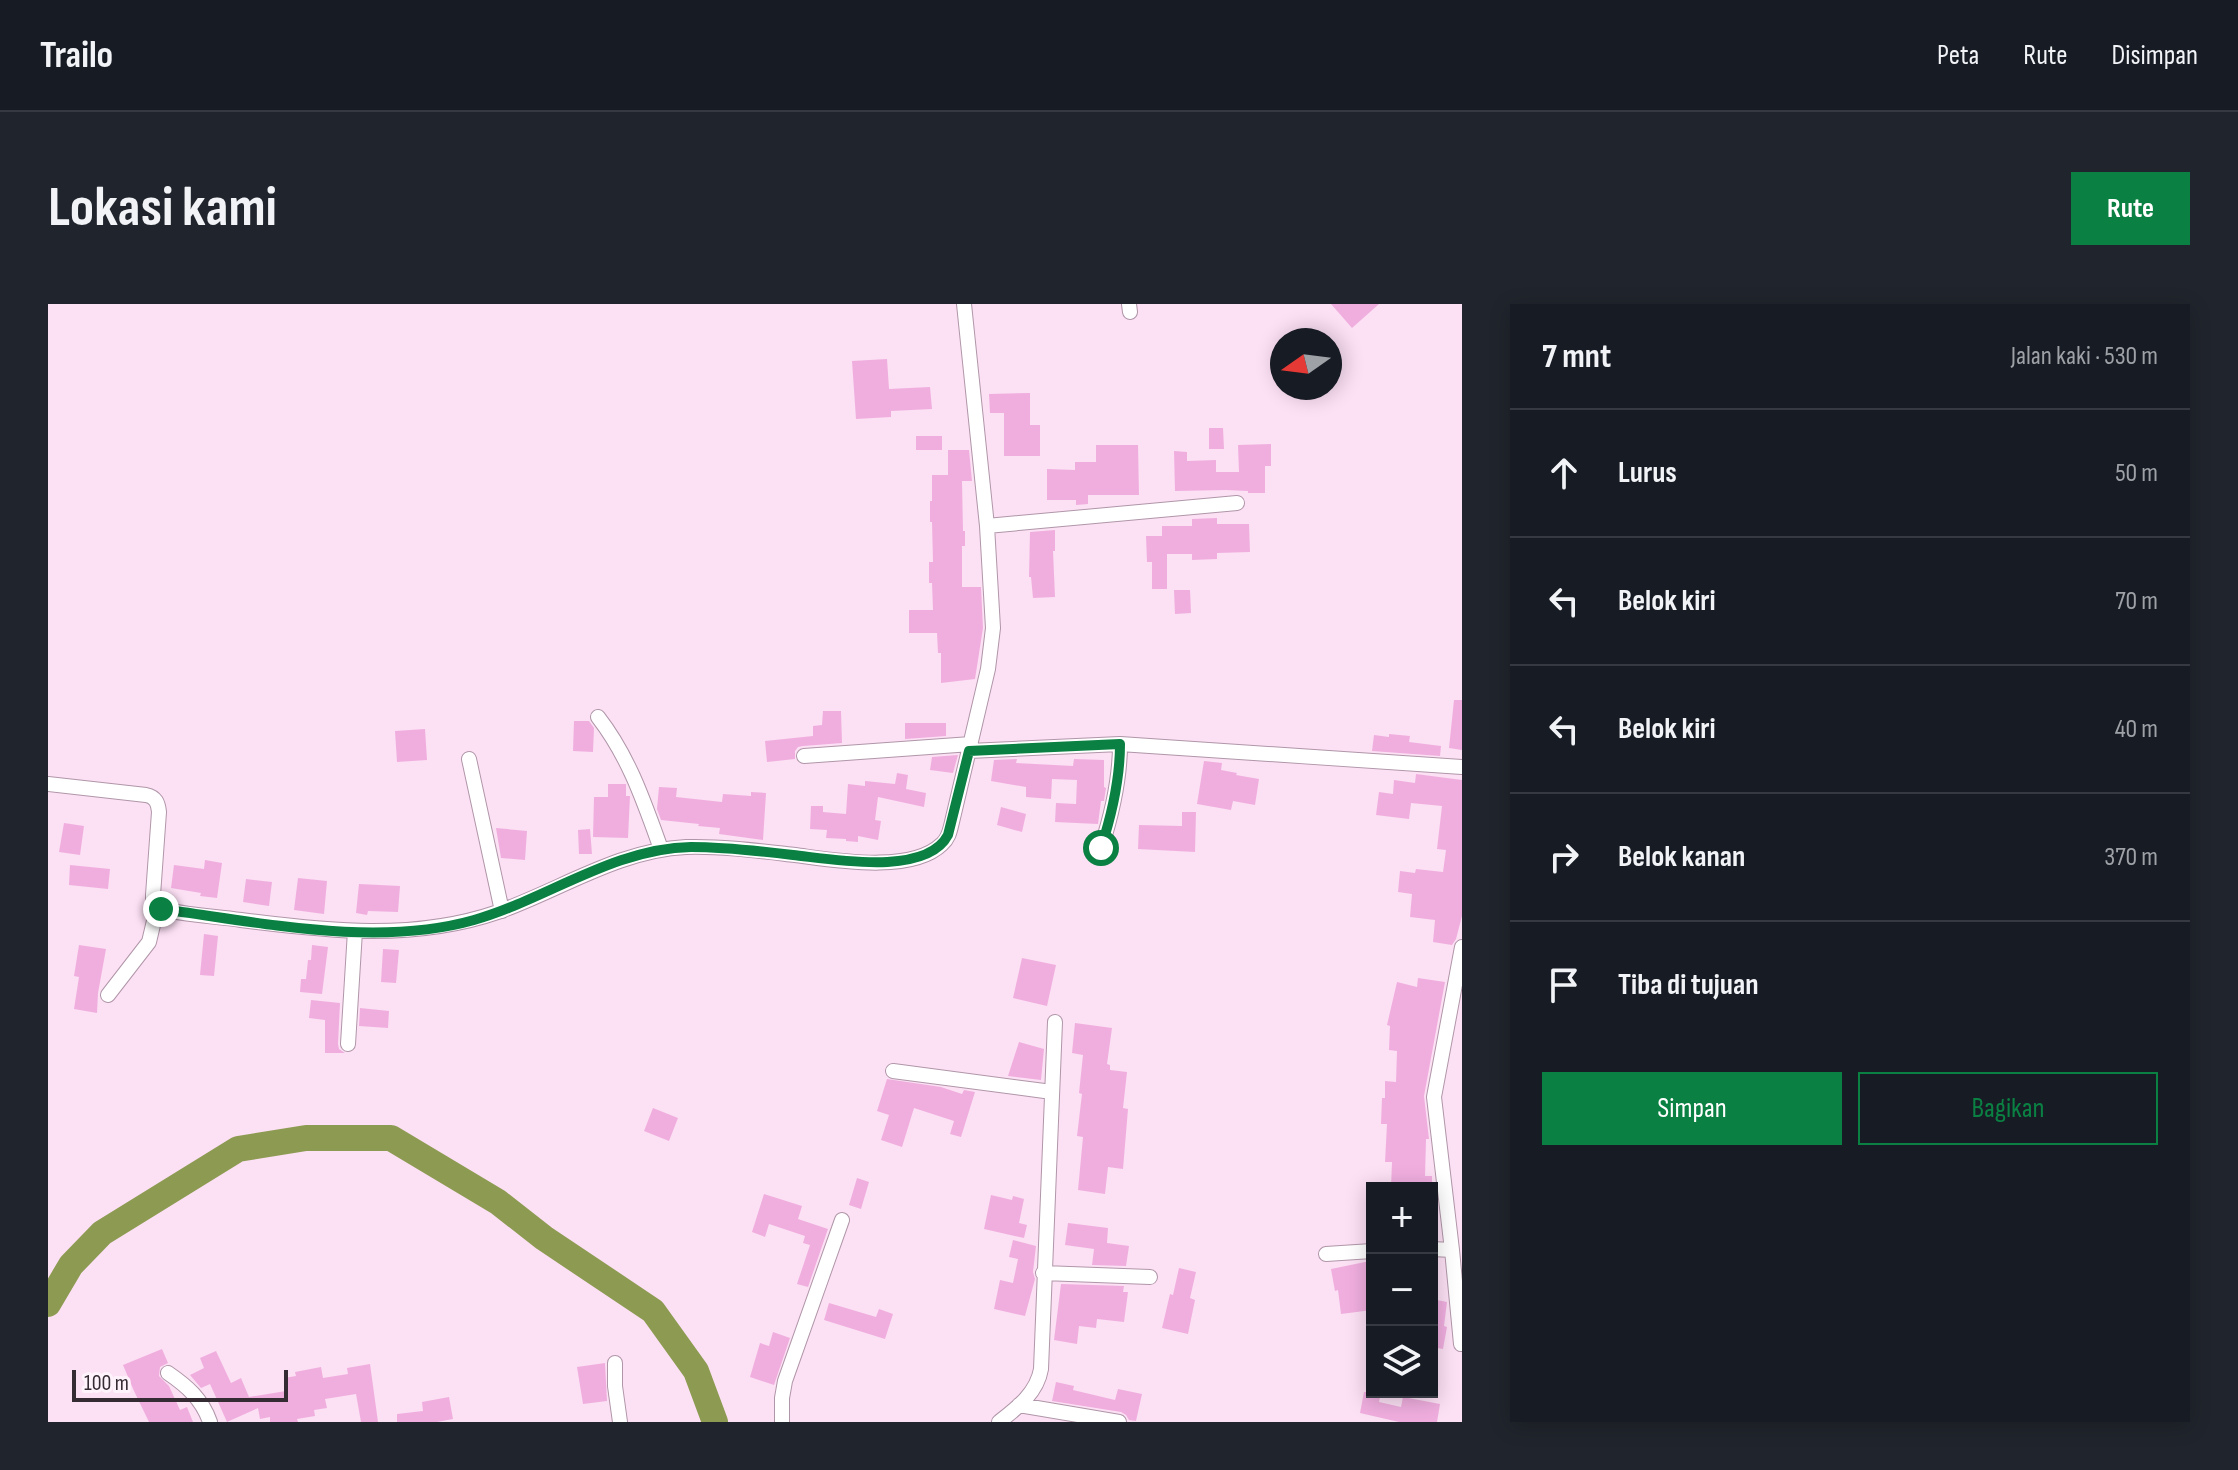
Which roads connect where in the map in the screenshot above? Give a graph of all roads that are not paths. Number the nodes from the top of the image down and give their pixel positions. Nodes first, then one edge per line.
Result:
1 (964, 304) edge
2 (1237, 503) dead end
3 (987, 526) junction
4 (598, 717) dead end
5 (1120, 744) junction
6 (970, 748) junction
7 (804, 756) dead end
8 (469, 759) dead end
9 (1462, 767) edge
10 (48, 784) edge
11 (1101, 848) dead end
12 (661, 849) junction
13 (157, 908) junction
14 (502, 911) junction
15 (355, 931) junction
16 (1462, 947) edge
17 (108, 995) dead end
18 (1055, 1022) dead end
19 (348, 1044) dead end
20 (893, 1071) dead end
21 (1052, 1092) junction
22 (842, 1220) dead end
23 (1438, 1249) edge
24 (1452, 1250) junction
25 (1366, 1251) edge
26 (1326, 1254) dead end
27 (1043, 1273) junction
28 (1150, 1277) dead end
29 (1461, 1344) edge
30 (615, 1363) dead end
31 (168, 1373) dead end
32 (1019, 1405) junction
33 (210, 1422) edge
34 (620, 1422) edge
35 (782, 1422) edge
36 (999, 1422) edge
37 (1119, 1422) edge

1 - 3 street
2 - 3 street
3 - 6 street
4 - 12 street
5 - 6 street
5 - 9 street
5 - 11 street
6 - 7 street
6 - 12 street
8 - 14 street
10 - 13 street
12 - 14 street
13 - 15 street
13 - 17 street
14 - 15 street
15 - 19 street
16 - 24 street
18 - 21 street
20 - 21 street
21 - 27 street
22 - 35 street
23 - 24 street
24 - 29 street
25 - 26 street
27 - 28 street
27 - 32 street
30 - 34 street
31 - 33 street
32 - 36 street
32 - 37 street

